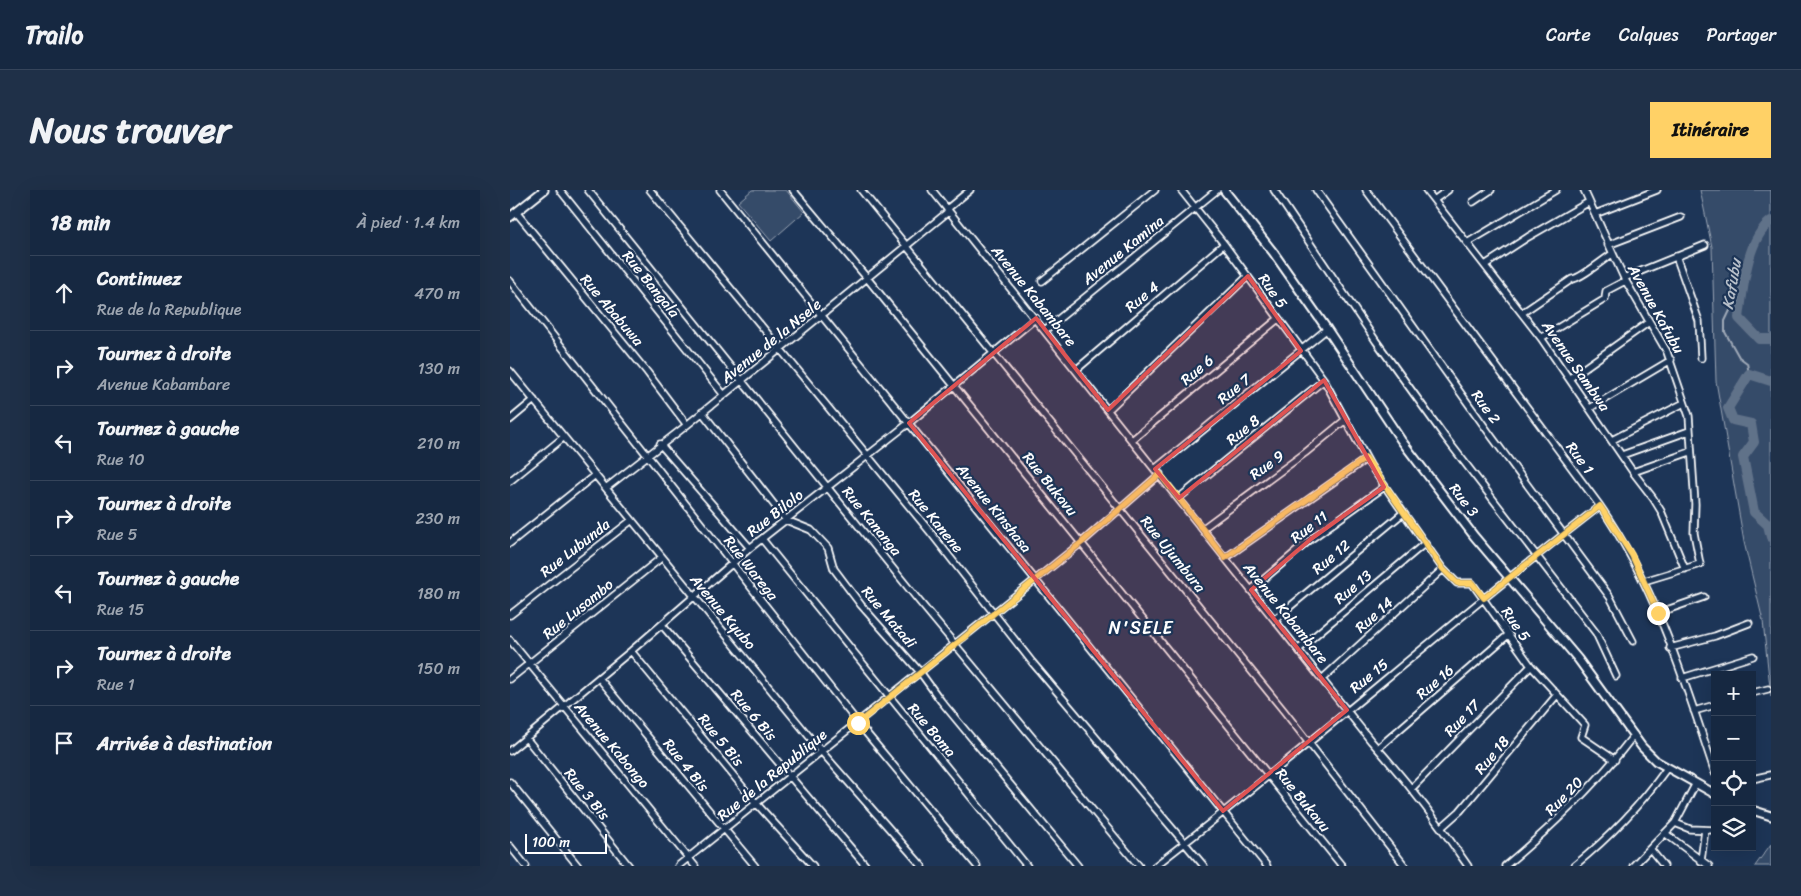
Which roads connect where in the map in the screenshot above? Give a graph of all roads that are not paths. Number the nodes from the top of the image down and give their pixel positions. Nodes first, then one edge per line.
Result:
1 (544, 190) edge
2 (560, 190) edge
3 (588, 190) edge
4 (650, 190) edge
5 (720, 190) edge
6 (793, 190) edge
7 (861, 190) edge
8 (932, 190) edge
9 (970, 190) edge
10 (1155, 190) edge
11 (1181, 190) edge
12 (1217, 190) edge
13 (1224, 190) edge
14 (1274, 190) edge
15 (1316, 190) edge
16 (1366, 190) edge
17 (1426, 190) edge
18 (1448, 190) edge
19 (1491, 190) edge
20 (1556, 190) edge
21 (1584, 190) edge
22 (1657, 190) edge
23 (1434, 200) junction
24 (1473, 202) dead end
25 (1589, 202) junction
26 (1195, 208) junction
27 (948, 210) junction
28 (1595, 214) junction
29 (513, 215) edge
30 (1681, 217) dead end
31 (1467, 243) junction
32 (1224, 244) junction
33 (1608, 245) junction
34 (1705, 245) dead end
35 (907, 246) junction
36 (1612, 254) junction
37 (1676, 256) junction
38 (1485, 265) junction
39 (1248, 276) junction
40 (867, 278) junction
41 (1624, 279) junction
42 (510, 281) edge
43 (1042, 281) dead end
44 (1522, 313) junction
45 (822, 316) junction
46 (1036, 318) junction
47 (1278, 319) junction
48 (1649, 322) junction
49 (1327, 329) junction
50 (1045, 330) junction
51 (1541, 338) junction
52 (781, 348) junction
53 (1301, 351) junction
54 (994, 354) junction
55 (1701, 358) dead end
56 (1670, 360) junction
57 (1076, 370) junction
58 (510, 371) edge
59 (1570, 378) junction
60 (741, 380) junction
61 (1324, 380) junction
62 (954, 386) junction
63 (724, 395) junction
64 (534, 400) junction
65 (1684, 403) junction
66 (1590, 408) junction
67 (1108, 410) junction
68 (702, 412) junction
69 (510, 420) edge
70 (1344, 420) junction
71 (908, 424) junction
72 (688, 425) junction
73 (1689, 431) junction
74 (564, 437) junction
75 (1132, 440) junction
76 (1612, 440) junction
77 (660, 444) junction
78 (1690, 452) junction
79 (646, 455) junction
80 (1622, 455) junction
81 (867, 456) junction
82 (1366, 458) junction
83 (1158, 471) junction
84 (1632, 472) junction
85 (595, 475) junction
86 (510, 481) edge
87 (828, 487) junction
88 (1384, 487) junction
89 (606, 488) junction
90 (1178, 498) junction
91 (1600, 506) junction
92 (1120, 508) junction
93 (1402, 514) junction
94 (632, 520) junction
95 (786, 520) junction
96 (1202, 528) junction
97 (1564, 533) junction
98 (762, 539) junction
99 (510, 543) edge
100 (1081, 543) junction
101 (1424, 544) junction
102 (750, 548) junction
103 (1535, 556) junction
104 (661, 558) junction
105 (1225, 558) junction
106 (733, 562) junction
107 (1685, 568) junction
108 (1443, 569) junction
109 (1510, 576) junction
110 (1036, 578) junction
111 (1644, 581) junction
112 (1251, 590) junction
113 (694, 596) junction
114 (1484, 598) junction
115 (1704, 598) dead end
116 (993, 612) junction
117 (1658, 613) junction
118 (510, 615) edge
119 (1275, 619) junction
120 (1749, 623) dead end
121 (662, 625) junction
122 (1508, 635) junction
123 (510, 640) edge
124 (1633, 641) dead end
125 (955, 643) junction
126 (1670, 648) junction
127 (1298, 649) junction
128 (631, 651) junction
129 (1753, 656) dead end
130 (529, 663) junction
131 (1531, 666) junction
132 (920, 672) junction
133 (1616, 676) dead end
134 (599, 678) junction
135 (1682, 678) junction
136 (510, 679) edge
137 (1322, 679) junction
138 (1768, 689) dead end
139 (1756, 693) edge
140 (1556, 696) junction
141 (888, 697) junction
142 (1711, 706) edge
143 (564, 708) junction
144 (1347, 710) junction
145 (1694, 711) junction
146 (858, 723) junction
147 (1634, 735) junction
148 (526, 738) junction
149 (1309, 743) junction
150 (1378, 748) junction
151 (510, 751) edge
152 (822, 751) junction
153 (1614, 760) junction
154 (1711, 761) edge
155 (1667, 768) junction
156 (1770, 775) edge
157 (1268, 776) junction
158 (789, 777) junction
159 (1756, 778) edge
160 (510, 782) edge
161 (1695, 784) junction
162 (1412, 788) junction
163 (1711, 792) edge
164 (756, 803) junction
165 (1223, 811) junction
166 (1756, 811) edge
167 (1771, 816) edge
168 (1675, 823) junction
169 (1442, 827) junction
170 (724, 830) junction
171 (1705, 830) junction
172 (1711, 830) edge
173 (1666, 834) junction
174 (1185, 842) junction
175 (510, 846) edge
176 (1651, 850) junction
177 (688, 858) junction
178 (1701, 862) junction
179 (1580, 864) edge
180 (526, 866) edge
181 (578, 866) edge
182 (629, 866) edge
183 (678, 866) edge
184 (696, 866) edge
185 (755, 866) edge
186 (813, 866) edge
187 (866, 866) edge
188 (922, 866) edge
189 (978, 866) edge
190 (1027, 866) edge
191 (1078, 866) edge
192 (1139, 866) edge
193 (1155, 866) edge
194 (1204, 866) edge
195 (1267, 866) edge
196 (1342, 866) edge
197 (1405, 866) edge
198 (1468, 866) edge
199 (1505, 866) edge
200 (1574, 866) edge
201 (1633, 866) edge
202 (1664, 866) edge
203 (1709, 866) edge

1 - 29 street
2 - 63 street, Rue Bangala
3 - 60 street, Rue Kananga
4 - 52 street, Rue Kanene
5 - 45 street, Avenue Kinshasa
6 - 40 street, Rue Bukavu
7 - 35 street, Rue Ujumbura
8 - 27 street, Avenue Kabambare
9 - 27 street, Avenue de la Nsele
10 - 43 street
11 - 26 street, Rue 5
12 - 26 street, Avenue Kamina
13 - 49 street, Rue 3
14 - 103 street
15 - 97 street, Rue 2
16 - 91 street, Rue 1
17 - 23 street, Avenue Sambwa
18 - 23 street
19 - 24 street
20 - 31 street
21 - 25 street, Avenue Kafubu
22 - 28 street
23 - 31 street, Avenue Sambwa
25 - 28 street, Avenue Kafubu
25 - 38 street
26 - 32 street, Rue 5
26 - 50 street, Avenue Kamina
27 - 35 street, Avenue de la Nsele
27 - 46 street, Avenue Kabambare
28 - 33 street, Avenue Kafubu
29 - 72 street, Rue Ababuwa
30 - 33 street
31 - 38 street, Avenue Sambwa
32 - 39 street, Rue 5
32 - 57 street, Rue 4
33 - 36 street, Avenue Kafubu
34 - 37 street
35 - 40 street, Avenue de la Nsele
35 - 54 street, Rue Ujumbura
36 - 41 street, Avenue Kafubu
36 - 44 street
37 - 41 street
37 - 55 street
38 - 44 street, Avenue Sambwa
39 - 47 street, Rue 5
39 - 67 street, Rue 5
40 - 45 street, Avenue de la Nsele
40 - 62 street, Rue Bukavu
41 - 48 street, Avenue Kafubu
41 - 51 street
42 - 79 street, Rue Warega
44 - 51 street, Avenue Sambwa
45 - 52 street, Avenue de la Nsele
45 - 71 street, Avenue Kinshasa
46 - 50 street, Avenue Kabambare
46 - 54 street, Rue Bilolo
47 - 53 street, Rue 5
47 - 75 street, Rue 6
48 - 56 street, Avenue Kafubu
48 - 59 street
49 - 53 street, Rue 7
49 - 109 street, Rue 3
50 - 57 street, Avenue Kabambare
51 - 59 street, Avenue Sambwa
52 - 60 street, Avenue de la Nsele
52 - 81 street, Rue Kanene
53 - 61 street, Rue 5
53 - 83 street, Rue 7
54 - 62 street, Rue Bilolo
54 - 92 street, Rue Ujumbura
56 - 65 street, Avenue Kafubu
56 - 66 street
57 - 67 street, Avenue Kabambare
58 - 64 street, Avenue Kyubo
59 - 66 street, Avenue Sambwa
60 - 63 street, Avenue de la Nsele
60 - 87 street, Rue Kananga
61 - 70 street, Rue 5
61 - 90 street, Rue 8
62 - 71 street, Rue Bilolo
62 - 100 street, Rue Bukavu
63 - 68 street, Avenue de la Nsele
64 - 69 street
64 - 74 street, Avenue Kyubo
65 - 73 street, Avenue Kafubu
65 - 76 street
66 - 76 street, Avenue Sambwa
67 - 75 street, Avenue Kabambare
68 - 72 street, Avenue de la Nsele
68 - 95 street, Rue Matadi
70 - 82 street, Rue 5
70 - 96 street, Rue 9
71 - 81 street, Rue Bilolo
71 - 110 street, Avenue Kinshasa
72 - 77 street, Avenue de la Nsele
73 - 78 street, Avenue Kafubu
73 - 80 street
74 - 85 street, Avenue Kyubo
74 - 86 street
75 - 83 street, Avenue Kabambare
76 - 80 street, Avenue Sambwa
77 - 79 street, Avenue de la Nsele
77 - 102 street
78 - 84 street
78 - 107 street, Avenue Kafubu
79 - 89 street, Avenue de la Nsele
79 - 106 street, Rue Warega
80 - 84 street, Avenue Sambwa
81 - 87 street, Rue Bilolo
81 - 116 street, Rue Kanene
82 - 88 street, Rue 5
82 - 105 street
83 - 90 street, Avenue Kabambare
83 - 92 street, Rue de la Republique
84 - 107 street, Avenue Sambwa
85 - 89 street, Avenue Kyubo
85 - 99 street
87 - 95 street, Rue Bilolo
87 - 125 street, Rue Kananga
88 - 93 street, Rue 5
88 - 112 street, Rue 11
89 - 94 street, Avenue Kyubo
90 - 96 street, Avenue Kabambare
91 - 97 street, Rue 15
91 - 111 street, Rue 1
92 - 100 street, Rue de la Republique
92 - 149 street, Rue Ujumbura
93 - 101 street, Rue 5
93 - 119 street, Rue 12
94 - 104 street, Avenue Kyubo
94 - 118 street, Rue Lubunda
95 - 98 street, Rue Bilolo
95 - 132 street, Rue Matadi
96 - 105 street, Avenue Kabambare
97 - 103 street, Rue 15
97 - 124 street, Rue 2
98 - 102 street, Rue Bilolo
98 - 141 street, Rue Boma
100 - 110 street, Rue de la Republique
100 - 157 street, Rue Bukavu
101 - 108 street, Rue 5
101 - 127 street, Rue 13
102 - 106 street, Rue Bilolo
103 - 109 street, Rue 15
103 - 133 street
104 - 113 street, Avenue Kyubo
104 - 130 street, Rue Lusambo
105 - 112 street, Avenue Kabambare
106 - 113 street, Rue Bilolo
106 - 146 street, Rue Warega
107 - 111 street
108 - 114 street, Rue 5
108 - 137 street, Rue 14
109 - 114 street, Rue 15
109 - 147 street, Rue 3
110 - 116 street, Rue de la Republique
110 - 165 street, Avenue Kinshasa
111 - 117 street, Rue 1
112 - 119 street, Avenue Kabambare
113 - 121 street, Rue Bilolo
113 - 152 street, Avenue Kyubo
114 - 122 street, Rue 5
114 - 144 street, Rue 15
115 - 117 street
116 - 125 street, Rue de la Republique
116 - 174 street, Rue Kanene
117 - 126 street, Rue 1
119 - 127 street, Avenue Kabambare
120 - 126 street
121 - 128 street, Rue Bilolo
121 - 158 street, Rue 6 Bis
122 - 131 street, Rue 5
122 - 150 street, Rue 16
123 - 130 street, Avenue Kabongo
125 - 132 street, Rue de la Republique
125 - 192 street, Rue Kananga
126 - 135 street, Rue 1
127 - 137 street, Avenue Kabambare
128 - 134 street, Rue Bilolo
128 - 164 street, Rue 5 Bis
129 - 135 street
130 - 136 street, Rue Lusambo
130 - 143 street, Avenue Kabongo
131 - 140 street, Rue 5
131 - 162 street, Rue 17
132 - 141 street, Rue de la Republique
132 - 191 street, Rue Matadi
134 - 143 street, Rue Bilolo
134 - 170 street, Rue 4 Bis
135 - 145 street, Rue 1
137 - 144 street, Avenue Kabambare
138 - 139 street
140 - 153 street, Rue 5
140 - 169 street, Rue 18
141 - 146 street, Rue de la Republique
141 - 190 street, Rue Boma
142 - 145 street
143 - 148 street, Rue Bilolo
143 - 177 street, Avenue Kabongo
144 - 149 street, Rue 15
144 - 150 street, Avenue Kabambare
145 - 154 street, Rue 1
146 - 152 street, Rue de la Republique
146 - 189 street, Rue Warega
147 - 153 street, Rue 20
147 - 155 street, Rue 3
148 - 151 street, Rue Bilolo
148 - 182 street, Rue 3 Bis
149 - 157 street, Rue 15
149 - 197 street, Rue Ujumbura
150 - 162 street, Avenue Kabambare
152 - 158 street, Rue de la Republique
152 - 188 street, Avenue Kyubo
153 - 199 street, Rue 20
155 - 161 street, Rue 3
155 - 179 street
156 - 159 street
157 - 165 street, Rue 15
157 - 196 street, Rue Bukavu
158 - 164 street, Rue de la Republique
158 - 187 street, Rue 6 Bis
160 - 181 street
161 - 163 street, Rue 3
161 - 168 street
162 - 169 street, Avenue Kabambare
164 - 170 street, Rue de la Republique
164 - 186 street, Rue 5 Bis
165 - 174 street, Rue 15
165 - 195 street, Avenue Kinshasa
166 - 167 street
168 - 171 street
168 - 173 street
169 - 198 street, Avenue Kabambare
170 - 177 street, Rue de la Republique
170 - 185 street, Rue 4 Bis
171 - 172 street
171 - 178 street
173 - 176 street
173 - 178 street
174 - 193 street, Rue 15
174 - 194 street, Rue Kanene
175 - 180 street
176 - 201 street
176 - 202 street
177 - 183 street, Rue de la Republique
177 - 184 street, Avenue Kabongo
178 - 203 street
179 - 200 street

